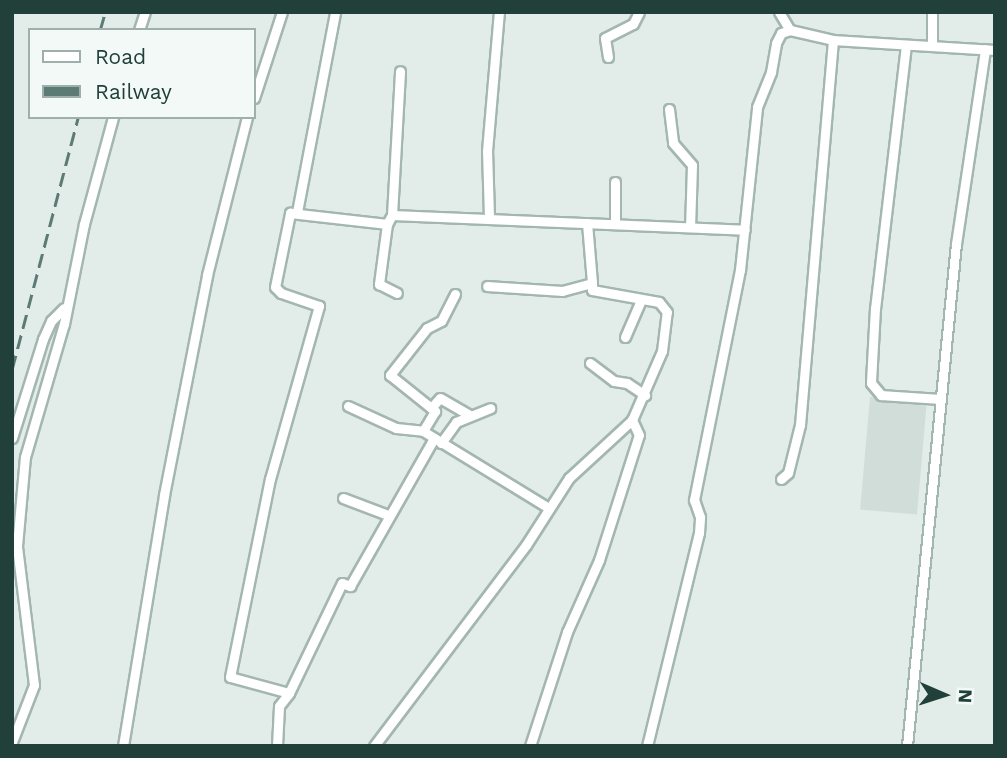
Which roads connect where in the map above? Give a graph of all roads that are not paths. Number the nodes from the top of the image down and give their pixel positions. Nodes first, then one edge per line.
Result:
1 (282, 12) edge
2 (335, 12) edge
3 (499, 12) edge
4 (639, 12) edge
5 (779, 12) edge
6 (932, 12) edge
7 (790, 30) junction
8 (833, 40) junction
9 (932, 45) junction
10 (906, 46) junction
11 (990, 49) edge
12 (608, 57) dead end
13 (400, 71) dead end
14 (256, 92) edge
15 (669, 109) dead end
16 (112, 119) edge
17 (246, 119) edge
18 (615, 182) dead end
19 (296, 212) junction
20 (392, 215) junction
21 (489, 217) junction
22 (587, 223) junction
23 (387, 224) junction
24 (615, 224) junction
25 (690, 228) junction
26 (745, 230) junction
27 (592, 283) junction
28 (487, 286) dead end
29 (397, 293) dead end
30 (455, 294) dead end
31 (641, 300) junction
32 (64, 308) junction
33 (625, 337) dead end
34 (590, 363) dead end
35 (645, 395) junction
36 (940, 399) junction
37 (348, 406) dead end
38 (431, 408) junction
39 (490, 408) dead end
40 (468, 415) junction
41 (632, 420) junction
42 (423, 431) junction
43 (12, 438) edge
44 (438, 440) junction
45 (781, 479) dead end
46 (343, 498) dead end
47 (547, 507) junction
48 (388, 515) junction
49 (289, 693) junction
50 (12, 742) edge
51 (123, 746) edge
52 (277, 746) edge
53 (374, 746) edge
54 (530, 746) edge
55 (647, 746) edge
56 (907, 746) edge

1 - 14 street
2 - 19 street
3 - 21 street
4 - 12 street
5 - 7 street
6 - 9 street
7 - 8 street
7 - 26 street
8 - 10 street
8 - 45 street
9 - 10 street
9 - 11 street
10 - 36 street
11 - 36 street
13 - 20 street
15 - 25 street
16 - 32 street
17 - 51 street
18 - 24 street
19 - 23 street
19 - 49 street
20 - 21 street
20 - 23 street
21 - 22 street
22 - 24 street
22 - 27 street
23 - 29 street
24 - 25 street
25 - 26 street
26 - 55 street
27 - 28 street
27 - 31 street
30 - 38 street
31 - 33 street
31 - 35 street
32 - 43 street
32 - 50 street
34 - 35 street
35 - 41 street
36 - 56 street
37 - 42 street
38 - 40 street
38 - 42 street
39 - 40 street
40 - 44 street
41 - 47 street
41 - 54 street
42 - 44 street
44 - 47 street
44 - 48 street
46 - 48 street
47 - 53 street
48 - 49 street
49 - 52 street

